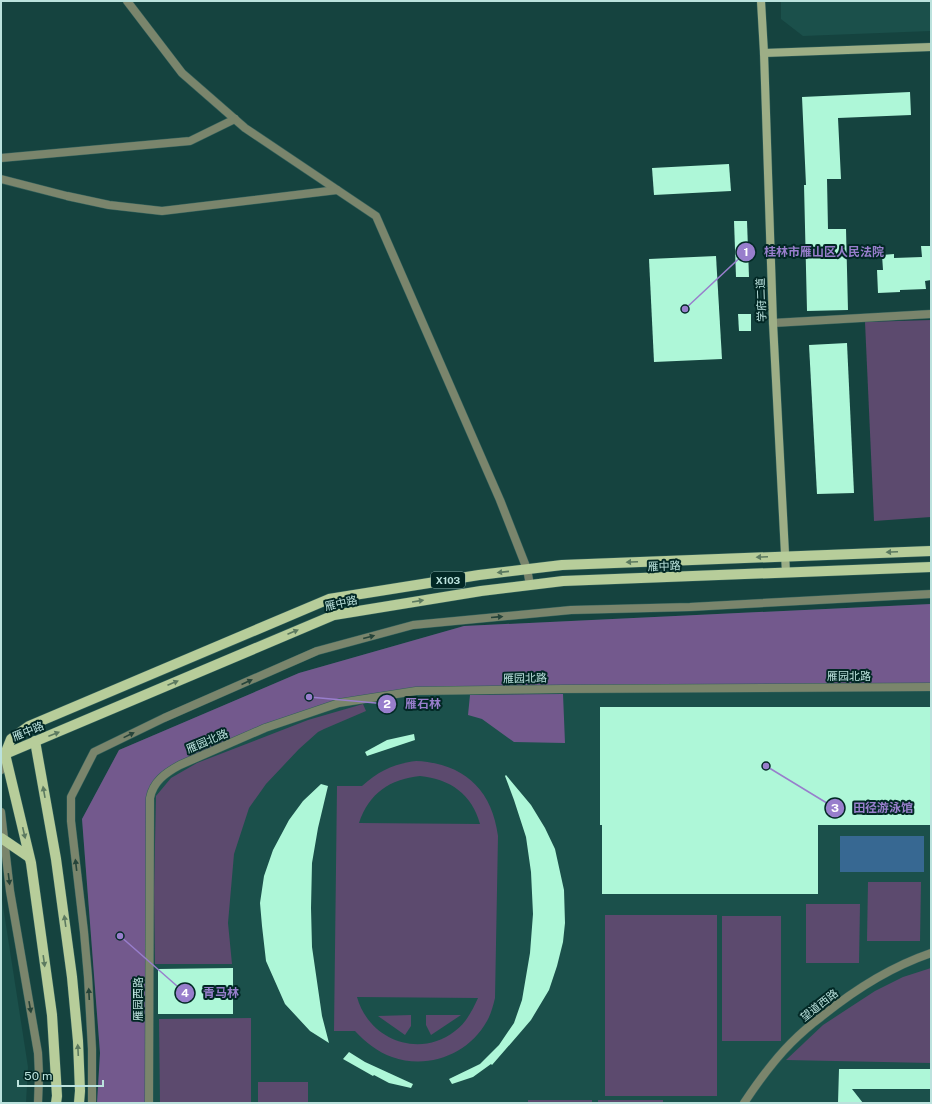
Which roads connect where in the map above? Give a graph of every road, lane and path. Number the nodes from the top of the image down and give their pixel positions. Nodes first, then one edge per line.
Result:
1 (127, 1) edge
2 (761, 1) edge
3 (931, 47) edge
4 (764, 53) junction
5 (235, 119) junction
6 (1, 158) edge
7 (1, 179) edge
8 (337, 190) junction
9 (931, 314) edge
10 (773, 323) junction
11 (931, 551) edge
12 (785, 556) junction
13 (931, 567) edge
14 (527, 569) junction
15 (786, 573) junction
16 (530, 585) junction
17 (931, 594) edge
18 (931, 687) edge
19 (36, 741) junction
20 (3, 755) edge
21 (1, 770) edge
22 (150, 798) joint
23 (1, 812) edge
24 (3, 839) edge
25 (30, 857) junction
26 (931, 953) edge
27 (38, 1103) edge
28 (56, 1103) edge
29 (79, 1103) edge
30 (92, 1103) edge
31 (149, 1103) edge
32 (744, 1103) edge

1 - 5 street
2 - 4 street, 学府二道
3 - 4 street
4 - 10 street, 学府二道
5 - 6 street
5 - 8 street
7 - 8 street
8 - 14 street
9 - 10 street
10 - 12 street, 学府二道
11 -> 12 main road, 雁中路 / X103
12 -> 14 main road, 雁中路 / X103
12 - 15 street, 学府二道
13 - 15 main road, 雁中路 / X103
14 - 16 street
14 -> 20 main road, 雁中路 / X103
15 - 16 main road, 雁中路 / X103
19 -> 16 main road, 雁中路 / X103
30 -> 17 street
18 - 22 street, 雁园北路
19 - 20 main road, 雁中路 / X103
29 -> 19 main road
20 - 21 street
20 -> 25 main road
22 - 31 street, 雁园西路
23 - 24 street
24 - 25 main road
24 -> 27 street
25 -> 28 main road
26 - 32 street, 望道西路

